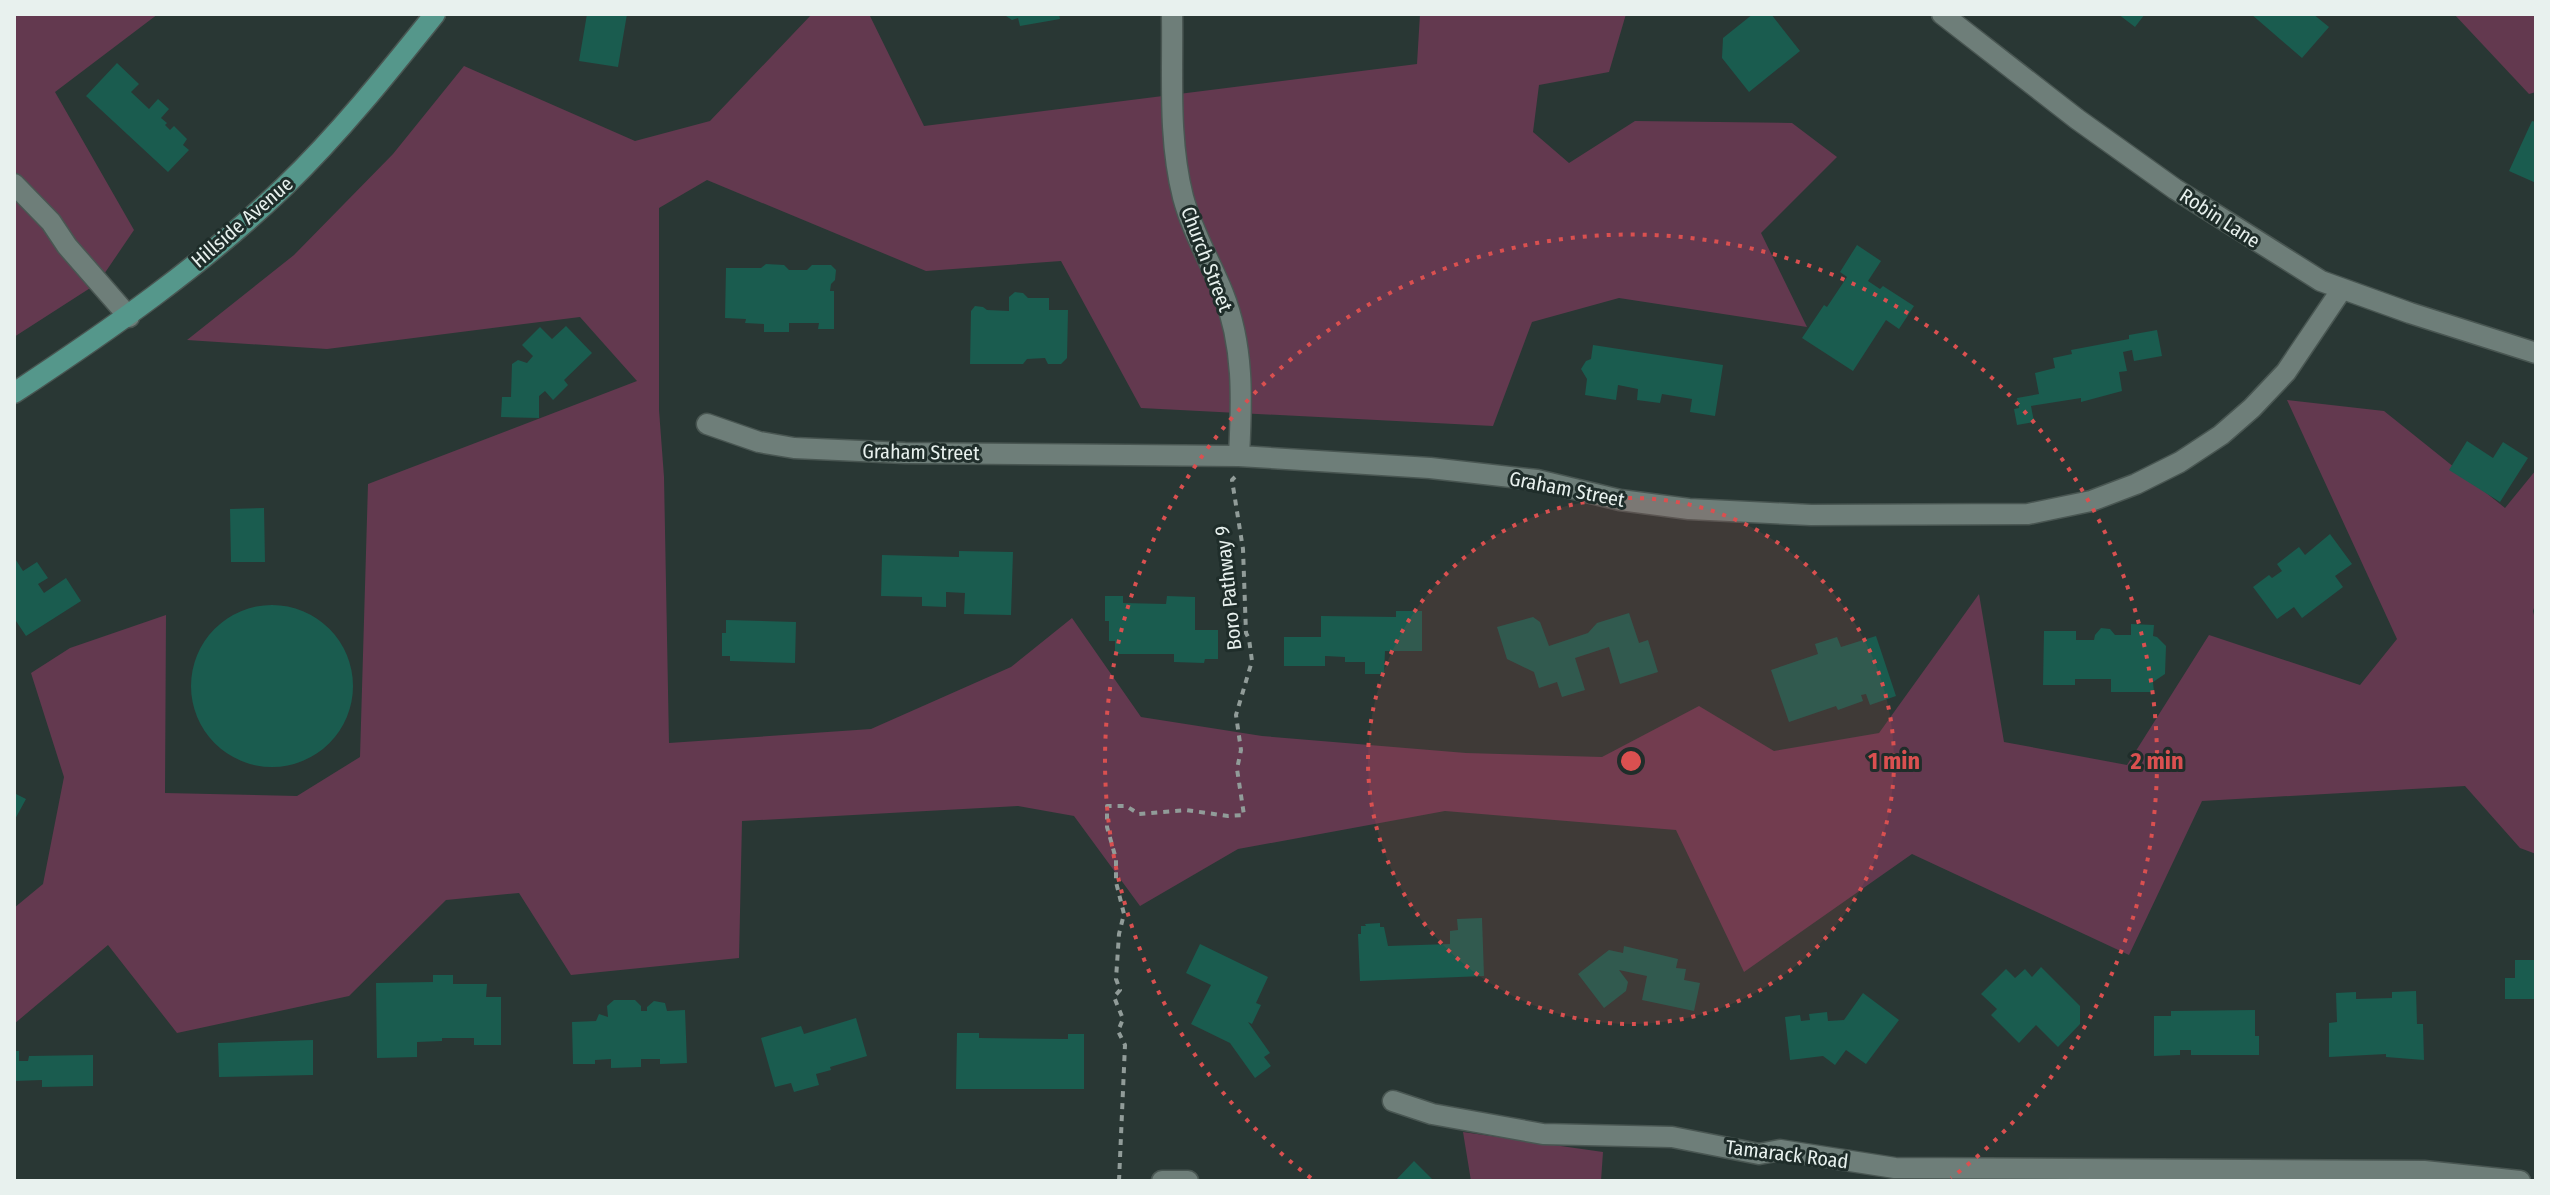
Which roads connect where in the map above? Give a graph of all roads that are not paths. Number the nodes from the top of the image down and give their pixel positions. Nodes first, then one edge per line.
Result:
1 (435, 14) edge
2 (1172, 14) edge
3 (1942, 14) edge
4 (14, 184) edge
5 (2342, 289) junction
6 (129, 317) junction
7 (2536, 353) edge
8 (14, 393) edge
9 (707, 424) dead end
10 (1238, 456) junction
11 (1393, 1101) dead end
12 (2218, 1175) edge
13 (1162, 1181) edge
14 (1188, 1181) edge
15 (2520, 1181) edge

1 - 6 main road, Hillside Avenue
2 - 10 street, Church Street
3 - 5 street, Robin Lane
4 - 6 street
5 - 7 street, Robin Lane
5 - 10 street, Graham Street
6 - 8 main road, Hillside Avenue
9 - 10 street, Graham Street
11 - 12 street, Tamarack Road
12 - 15 street, Tamarack Road
13 - 14 street

